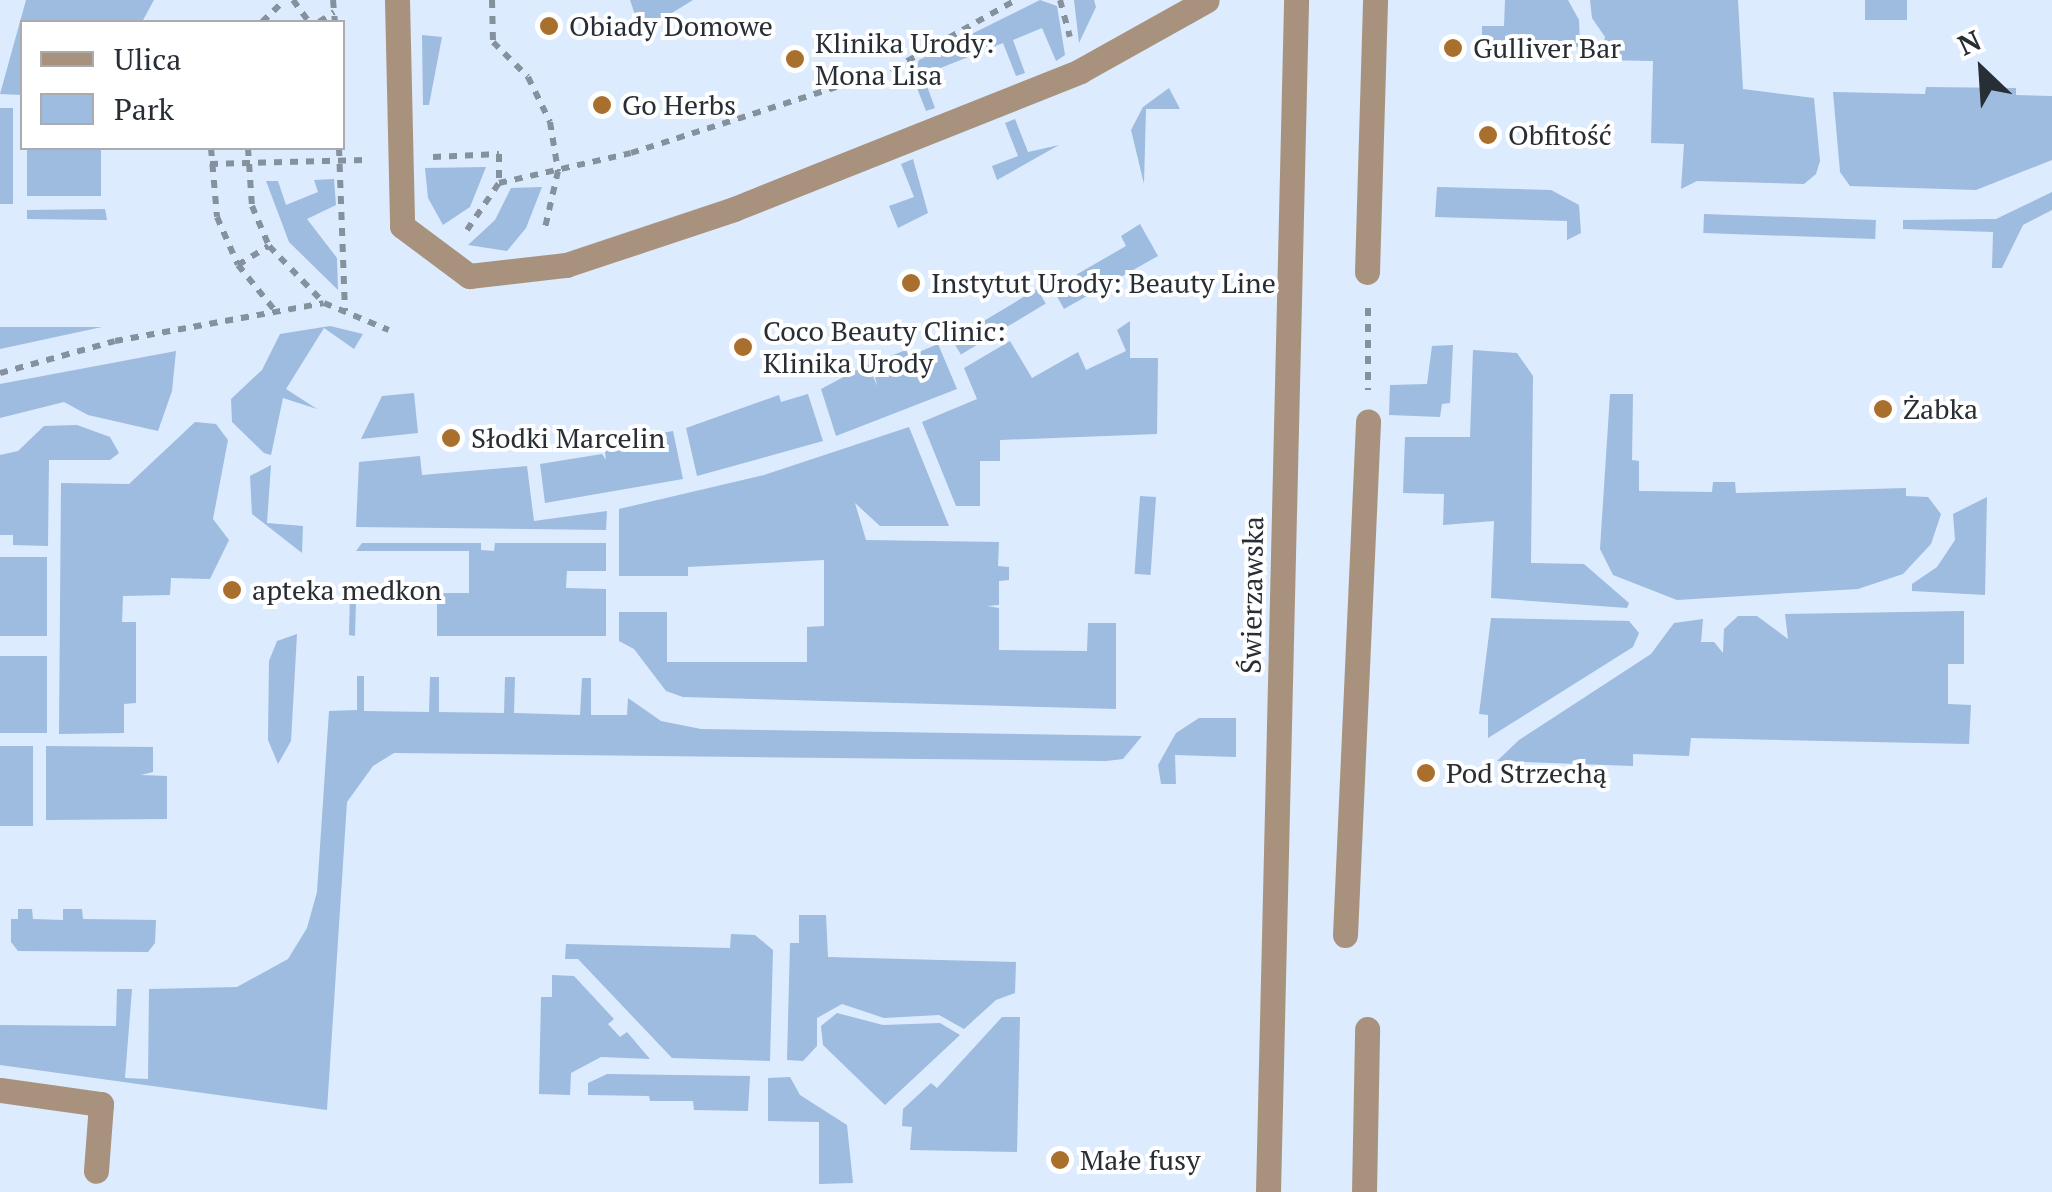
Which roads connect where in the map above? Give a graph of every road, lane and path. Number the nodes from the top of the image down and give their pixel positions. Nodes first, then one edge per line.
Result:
1 (285, 0) edge
2 (333, 0) edge
3 (397, 0) edge
4 (492, 0) edge
5 (1016, 0) edge
6 (1208, 0) edge
7 (1296, 0) edge
8 (1375, 0) edge
9 (334, 12) junction
10 (264, 20) edge
11 (322, 20) edge
12 (335, 20) edge
13 (211, 150) edge
14 (248, 150) edge
15 (340, 150) edge
16 (558, 171) junction
17 (269, 246) junction
18 (440, 260) junction
19 (238, 266) junction
20 (525, 269) junction
21 (1367, 272) joint
22 (324, 303) junction
23 (345, 312) junction
24 (278, 314) junction
25 (389, 330) dead end
26 (0, 373) edge
27 (1368, 422) joint
28 (1346, 936) dead end
29 (1367, 1029) dead end
30 (0, 1090) edge
31 (96, 1171) dead end
32 (1268, 1192) edge
33 (1364, 1192) edge

1 - 10 path
2 - 9 path
3 - 18 street
4 - 16 path
5 - 16 path
6 - 20 street
7 - 32 street, Świerzawska
8 - 21 street
9 - 11 path
9 - 12 path
13 - 19 path
14 - 17 path
15 - 23 path
16 - 18 path
16 - 20 path
17 - 19 path
17 - 22 path
18 - 20 street
19 - 24 path
21 - 27 path
22 - 23 path
22 - 24 path
23 - 25 path
24 - 26 path
27 - 28 street
29 - 33 street
30 - 31 street

